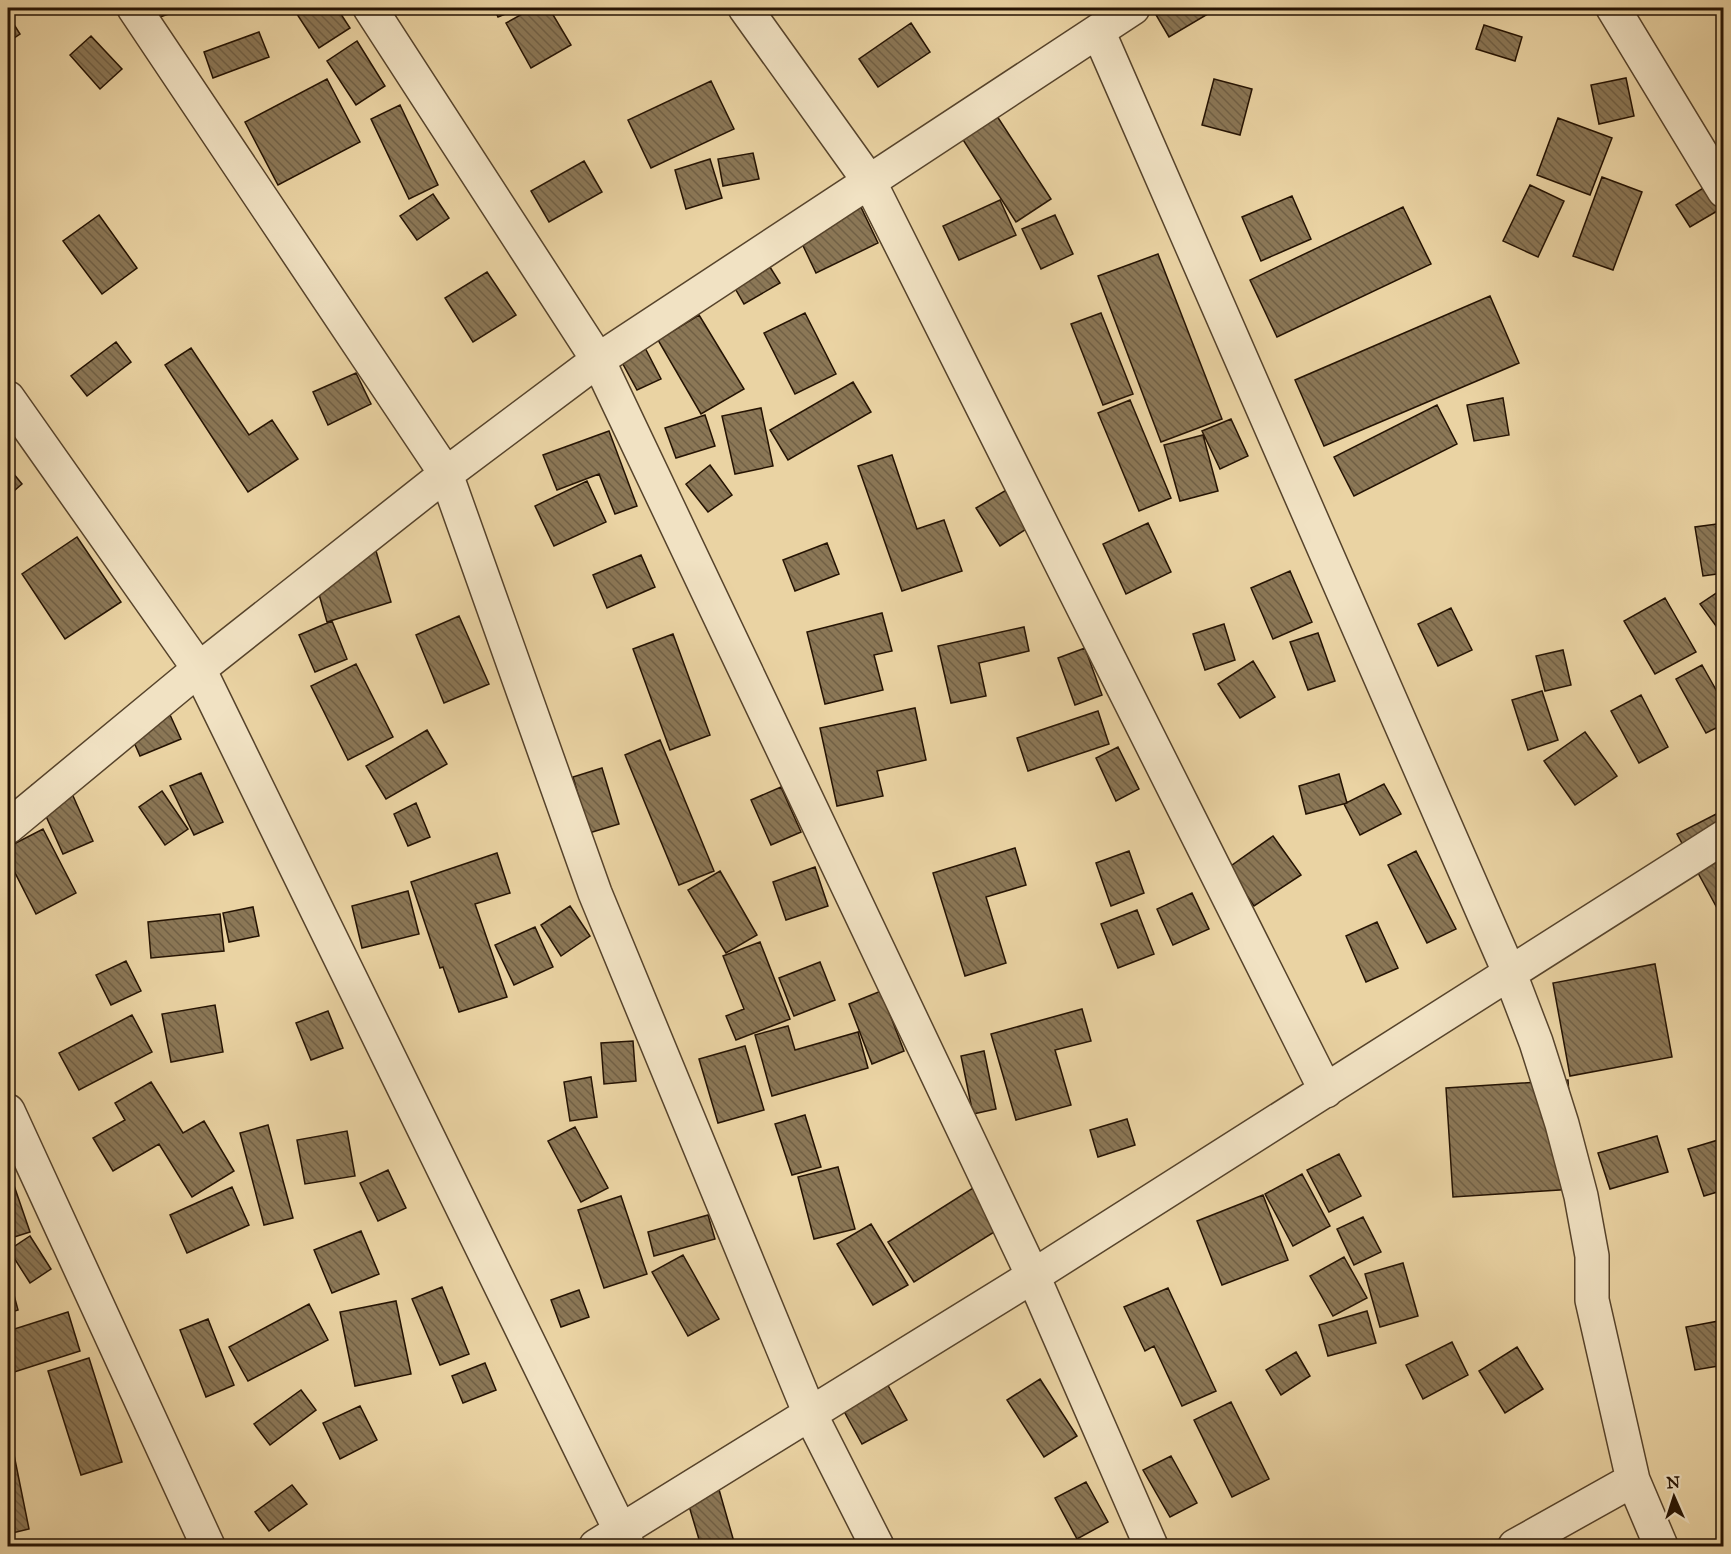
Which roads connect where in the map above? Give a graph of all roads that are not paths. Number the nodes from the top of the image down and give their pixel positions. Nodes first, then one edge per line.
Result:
1 (134, 8) edge
2 (370, 8) edge
3 (745, 8) edge
4 (1133, 8) edge
5 (1613, 8) edge
6 (1098, 31) junction
7 (869, 181) junction
8 (1724, 191) edge
9 (598, 360) junction
10 (8, 398) edge
11 (446, 474) junction
12 (199, 669) junction
13 (8, 827) edge
14 (1724, 837) edge
15 (1510, 974) junction
16 (1326, 1091) junction
17 (8, 1111) edge
18 (1033, 1276) junction
19 (810, 1414) junction
20 (1633, 1480) junction
21 (615, 1541) edge
22 (208, 1546) edge
23 (877, 1546) edge
24 (1151, 1546) edge
25 (1515, 1546) edge
26 (1661, 1546) edge

1 - 11 street
2 - 9 street
3 - 7 street
4 - 6 street
5 - 8 street
6 - 7 street
6 - 15 street
7 - 9 street
7 - 16 street
9 - 11 street
9 - 18 street
10 - 12 street
11 - 12 street
11 - 19 street
12 - 13 street
12 - 21 street
14 - 15 street
15 - 16 street
15 - 20 street
16 - 18 street
17 - 22 street
18 - 19 street
18 - 24 street
19 - 21 street
19 - 23 street
20 - 25 street
20 - 26 street

